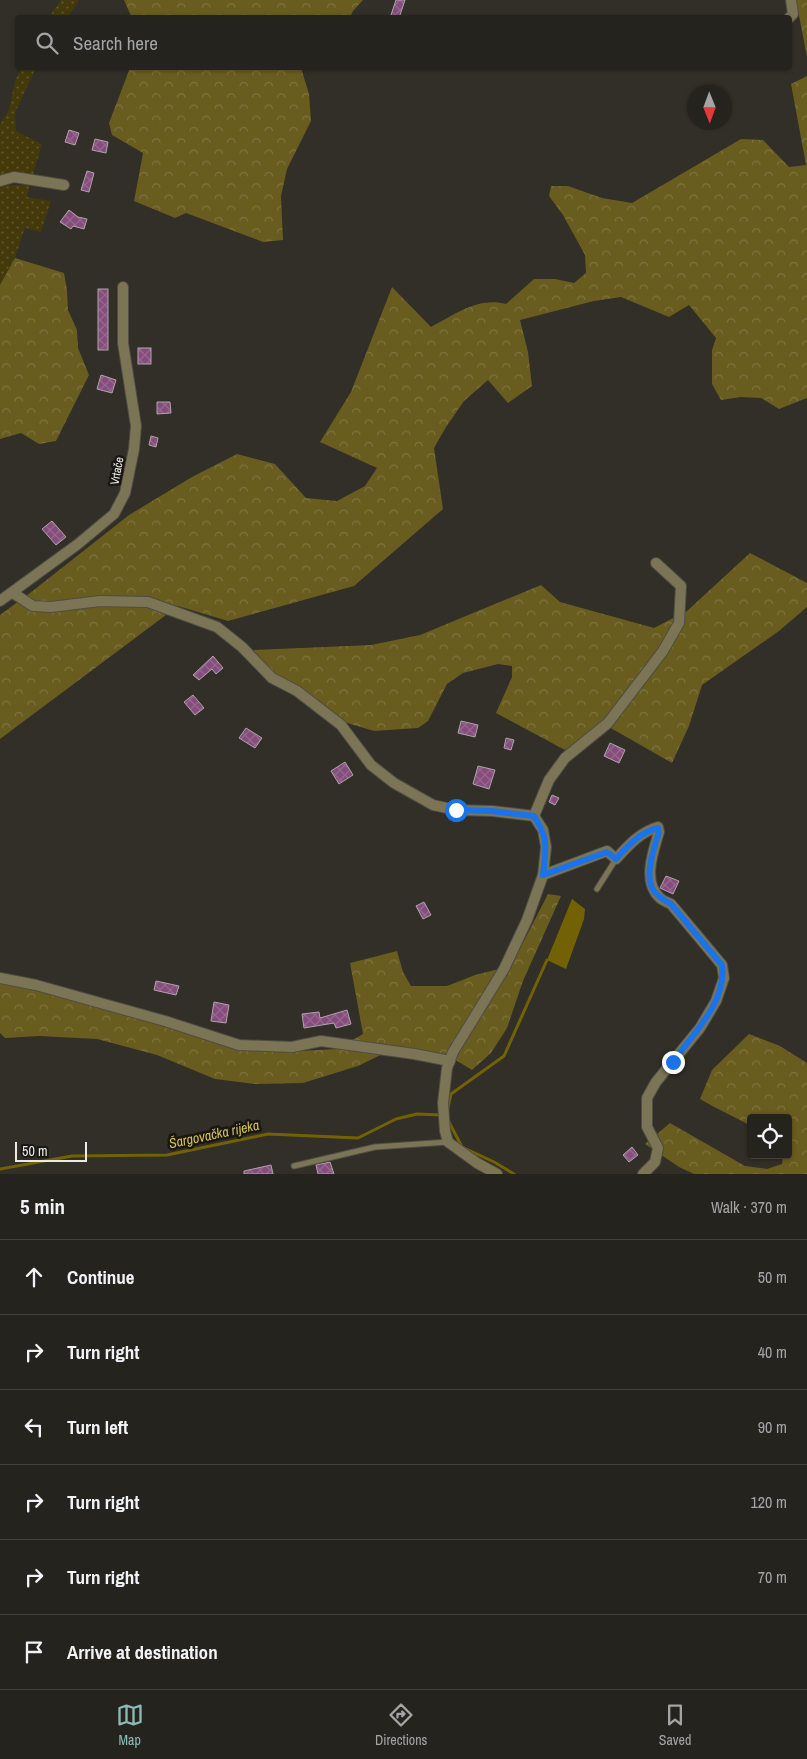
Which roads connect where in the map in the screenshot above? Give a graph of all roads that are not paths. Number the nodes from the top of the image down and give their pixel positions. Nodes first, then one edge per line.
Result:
1 (791, 0) edge
2 (792, 15) edge
3 (0, 181) edge
4 (64, 185) dead end
5 (123, 287) dead end
6 (656, 563) dead end
7 (13, 592) junction
8 (0, 601) edge
9 (534, 816) junction
10 (616, 859) junction
11 (543, 875) junction
12 (597, 889) dead end
13 (0, 978) edge
14 (450, 1061) junction
15 (448, 1142) junction
16 (294, 1166) dead end
17 (497, 1174) edge
18 (643, 1174) edge

1 - 2 street
3 - 4 street
5 - 7 street, Vrtače
6 - 9 street
7 - 8 street, Vrtače
7 - 9 street
9 - 11 street
10 - 11 street
10 - 12 lane
10 - 18 street
11 - 14 street
13 - 14 street
14 - 15 street
15 - 16 lane
15 - 17 street

